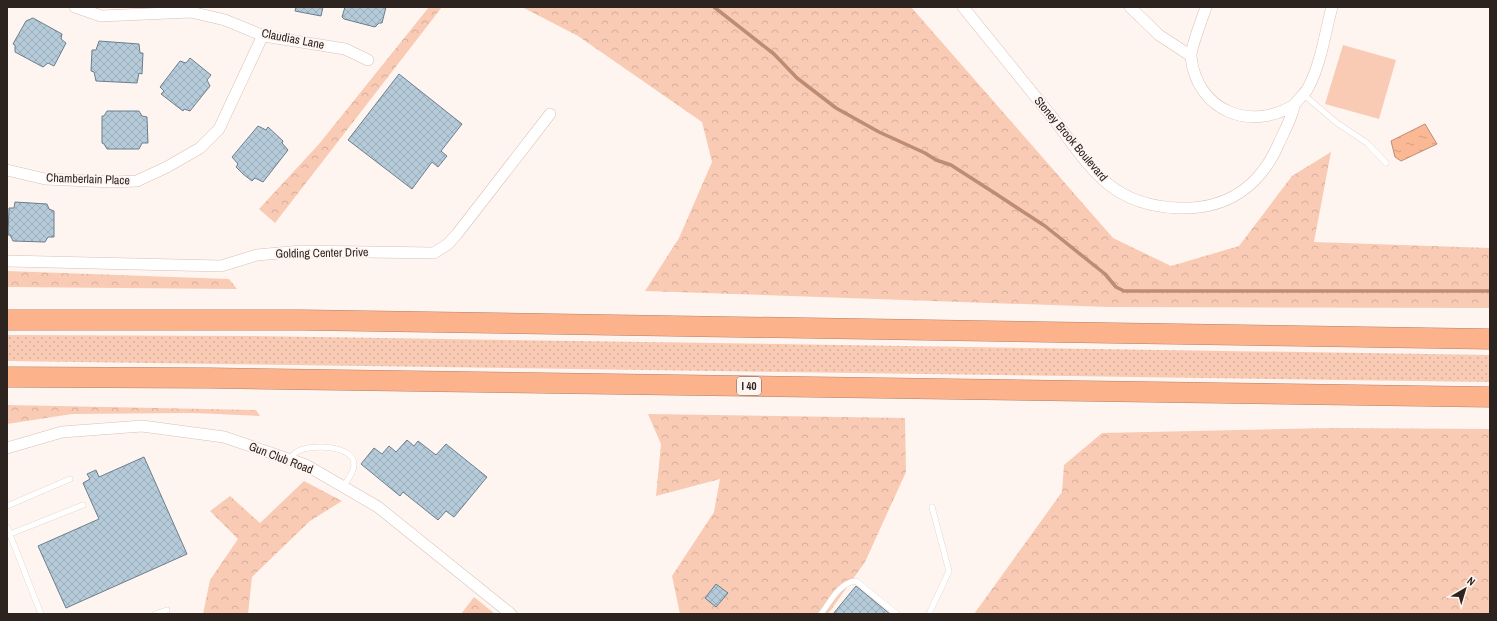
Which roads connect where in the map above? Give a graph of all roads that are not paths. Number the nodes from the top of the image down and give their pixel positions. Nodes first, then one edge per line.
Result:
1 (75, 7) edge
2 (963, 7) edge
3 (1130, 7) edge
4 (1206, 7) edge
5 (1332, 7) edge
6 (263, 35) junction
7 (1191, 56) junction
8 (368, 60) dead end
9 (1304, 94) junction
10 (1294, 105) junction
11 (550, 114) dead end
12 (1386, 163) dead end
13 (7, 170) edge
14 (7, 261) edge
15 (7, 320) edge
16 (1490, 339) edge
17 (7, 377) edge
18 (1490, 397) edge
19 (7, 448) edge
20 (288, 459) junction
21 (70, 478) dead end
22 (343, 487) junction
23 (83, 505) dead end
24 (7, 506) edge
25 (932, 507) dead end
26 (7, 527) edge
27 (10, 534) junction
28 (167, 610) dead end
29 (41, 614) edge
30 (155, 614) edge
31 (511, 614) edge
32 (821, 614) edge
33 (897, 614) edge
34 (929, 614) edge

1 - 6 street, Claudias Lane
2 - 10 street, Stoney Brook Boulevard
3 - 7 street
4 - 7 street
5 - 9 street, Stoney Brook Boulevard
6 - 8 street, Claudias Lane
6 - 13 street, Chamberlain Place
7 - 10 street
9 - 10 street, Stoney Brook Boulevard
9 - 12 lane
11 - 14 street, Golding Center Drive
15 - 16 highway
17 - 18 highway, I 40
19 - 20 street, Gun Club Road
20 - 22 street, Gun Club Road
20 - 22 lane
21 - 24 lane
22 - 31 street, Gun Club Road
23 - 27 lane
25 - 34 lane
26 - 27 lane
27 - 29 lane
28 - 30 lane
32 - 33 lane

